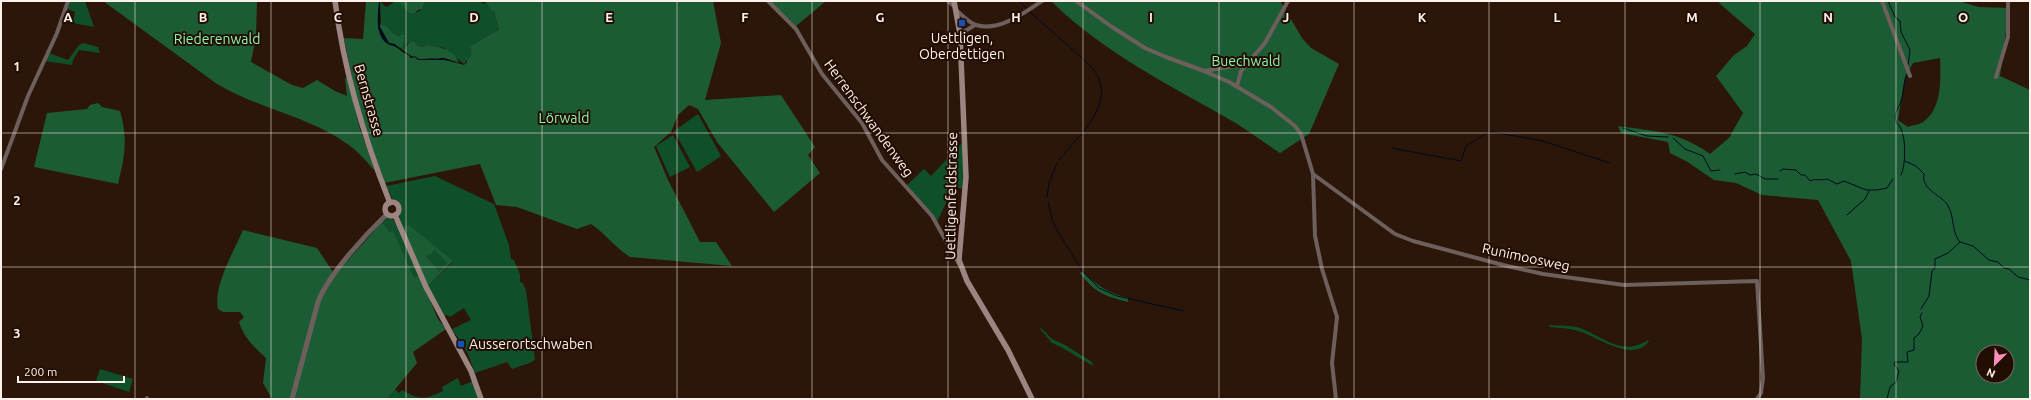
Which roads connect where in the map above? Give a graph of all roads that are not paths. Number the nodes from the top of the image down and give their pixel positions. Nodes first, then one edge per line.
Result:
1 (68, 1) edge
2 (334, 1) edge
3 (768, 1) edge
4 (948, 1) edge
5 (954, 1) edge
6 (1042, 1) edge
7 (1076, 1) edge
8 (1288, 1) edge
9 (1882, 1) edge
10 (2008, 1) edge
11 (956, 9) junction
12 (975, 25) junction
13 (960, 34) junction
14 (1246, 64) junction
15 (1204, 71) junction
16 (1910, 76) dead end
17 (1996, 77) dead end
18 (1237, 86) junction
19 (1, 169) edge
20 (1313, 174) junction
21 (390, 203) junction
22 (387, 214) junction
23 (395, 215) junction
24 (959, 249) junction
25 (951, 250) junction
26 (961, 265) junction
27 (292, 399) edge
28 (481, 399) edge
29 (1032, 399) edge
30 (1336, 399) edge
31 (1757, 399) edge

1 - 19 street
2 - 21 main road, Bernstrasse
3 - 25 street, Herrenschwandenweg
4 - 11 street
5 - 11 main road, Uettligenfeldstrasse
6 - 12 street
7 - 15 street
8 - 14 street
9 - 16 street
10 - 17 street
11 - 12 street
11 - 13 main road, Uettligenfeldstrasse
12 - 13 street
13 - 24 main road, Uettligenfeldstrasse
14 - 15 street
14 - 18 street
15 - 18 street
18 - 20 street
20 - 30 street
20 - 31 street, Runimoosweg
21 - 22 main road
21 - 23 main road
22 - 23 main road
22 - 27 street
23 - 28 main road
24 - 25 street
24 - 26 main road, Uettligenfeldstrasse
25 - 26 street, Herrenschwandenweg
26 - 29 main road, Uettligenfeldstrasse

